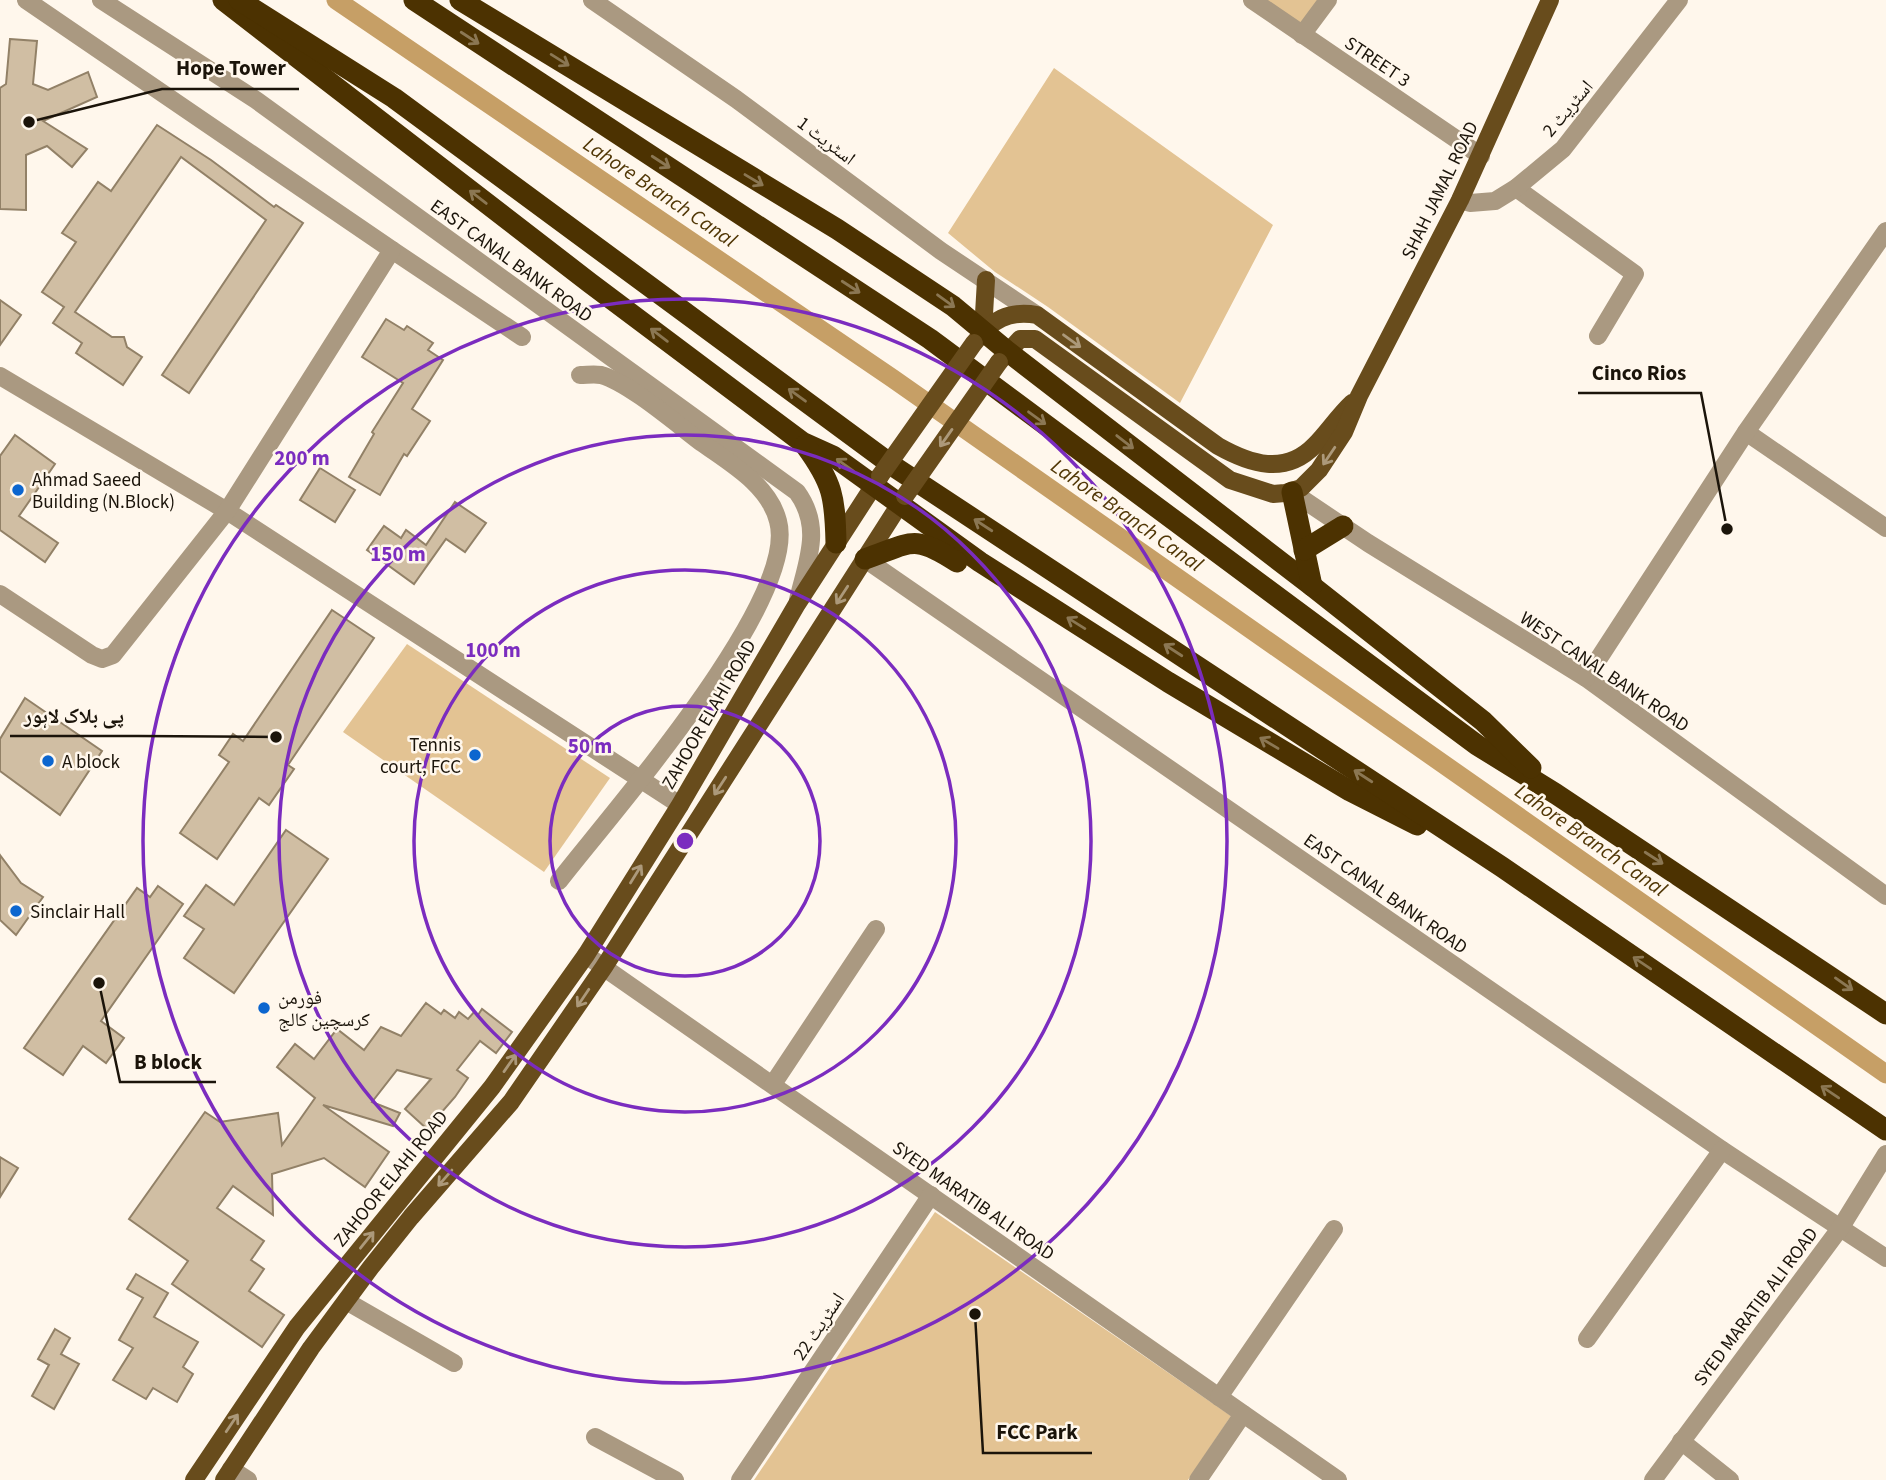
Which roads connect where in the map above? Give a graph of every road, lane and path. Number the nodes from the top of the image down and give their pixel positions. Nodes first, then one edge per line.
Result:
1 (26, 0) edge
2 (101, 0) edge
3 (223, 0) edge
4 (239, 0) edge
5 (414, 0) edge
6 (460, 0) edge
7 (592, 0) edge
8 (1252, 0) edge
9 (1328, 0) edge
10 (1550, 0) edge
11 (1679, 0) edge
12 (1303, 35) junction
13 (1480, 156) junction
14 (1516, 188) junction
15 (1460, 200) junction
16 (1886, 231) edge
17 (392, 250) junction
18 (986, 280) junction
19 (1037, 315) junction
20 (1598, 336) dead end
21 (522, 337) dead end
22 (979, 337) junction
23 (1003, 356) junction
24 (0, 376) edge
25 (580, 376) dead end
26 (1359, 396) junction
27 (1746, 432) junction
28 (802, 442) junction
29 (877, 481) junction
30 (1292, 492) junction
31 (903, 500) junction
32 (227, 511) junction
33 (1343, 526) junction
34 (1886, 528) edge
35 (836, 543) junction
36 (1304, 550) junction
37 (865, 559) junction
38 (980, 562) junction
39 (1312, 586) junction
40 (0, 594) edge
41 (797, 604) junction
42 (1586, 678) junction
43 (639, 779) junction
44 (1556, 793) junction
45 (680, 805) junction
46 (1502, 867) junction
47 (559, 881) dead end
48 (1886, 896) edge
49 (876, 929) dead end
50 (586, 955) junction
51 (604, 967) junction
52 (1886, 1014) edge
53 (773, 1084) junction
54 (1886, 1130) edge
55 (1722, 1150) junction
56 (1886, 1154) edge
57 (932, 1195) junction
58 (1841, 1227) junction
59 (1334, 1229) dead end
60 (1886, 1258) edge
61 (346, 1301) junction
62 (1587, 1339) dead end
63 (454, 1363) dead end
64 (1219, 1397) junction
65 (1243, 1414) junction
66 (595, 1437) dead end
67 (1681, 1441) junction
68 (227, 1474) edge
69 (194, 1480) edge
70 (248, 1480) edge
71 (676, 1480) edge
72 (740, 1480) edge
73 (1198, 1480) edge
74 (1338, 1480) edge
75 (1653, 1480) edge
76 (1730, 1480) edge

1 - 17 street
2 - 41 street, EAST CANAL BANK ROAD
28 -> 3 highway
46 -> 4 highway
5 -> 44 highway
6 -> 22 highway
7 - 18 street, اسٹریٹ 1
8 - 12 street, STREET 3
9 - 12 street
10 - 13 main road, SHAH JAMAL ROAD
11 - 14 street, اسٹریٹ 2
12 - 13 street, STREET 3
13 - 15 main road, SHAH JAMAL ROAD
14 - 15 street, اسٹریٹ 2
14 - 20 street
15 - 26 main road, SHAH JAMAL ROAD
16 - 27 street
17 - 21 street
17 - 32 street
18 - 19 street, اسٹریٹ 1
18 - 22 main road
19 - 22 main road, ZAHOOR ELAHI ROAD
19 -> 26 main road
22 - 23 highway
22 - 29 main road, ZAHOOR ELAHI ROAD, bridge
23 - 30 main road
23 -> 31 main road, bridge
23 -> 39 highway
24 - 32 street
25 - 43 street
26 -> 30 main road
27 - 34 street
27 - 42 street
29 -> 28 highway
28 - 35 highway
29 - 31 highway
29 - 35 main road, ZAHOOR ELAHI ROAD
30 - 33 street, WEST CANAL BANK ROAD
30 - 36 highway
31 - 37 main road
31 - 38 highway
32 - 40 street
32 - 43 street
33 - 36 highway
33 - 42 street, WEST CANAL BANK ROAD
35 - 41 main road, ZAHOOR ELAHI ROAD
36 - 39 highway
37 - 38 highway
37 -> 51 main road
37 - 55 street, EAST CANAL BANK ROAD
46 -> 38 highway
39 - 44 highway
41 - 45 main road, ZAHOOR ELAHI ROAD
42 - 48 street, WEST CANAL BANK ROAD
43 - 45 street
43 - 47 street
44 -> 52 highway
50 -> 45 main road, ZAHOOR ELAHI ROAD
54 -> 46 highway
49 - 53 street
50 - 51 street, SYED MARATIB ALI ROAD
69 -> 50 main road, ZAHOOR ELAHI ROAD
51 - 53 street, SYED MARATIB ALI ROAD
51 -> 61 main road
53 - 57 street, SYED MARATIB ALI ROAD
55 - 58 street, EAST CANAL BANK ROAD
55 - 62 street
56 - 58 street, SYED MARATIB ALI ROAD
57 - 64 street, SYED MARATIB ALI ROAD
57 - 72 street, اسٹریٹ 22
58 - 60 street, EAST CANAL BANK ROAD
58 - 67 street, SYED MARATIB ALI ROAD
59 - 64 street
61 - 63 street
61 - 68 main road
64 - 65 street, SYED MARATIB ALI ROAD
65 - 73 street
65 - 74 street, SYED MARATIB ALI ROAD
66 - 71 street
67 - 75 street, SYED MARATIB ALI ROAD
67 - 76 street
68 - 70 street

